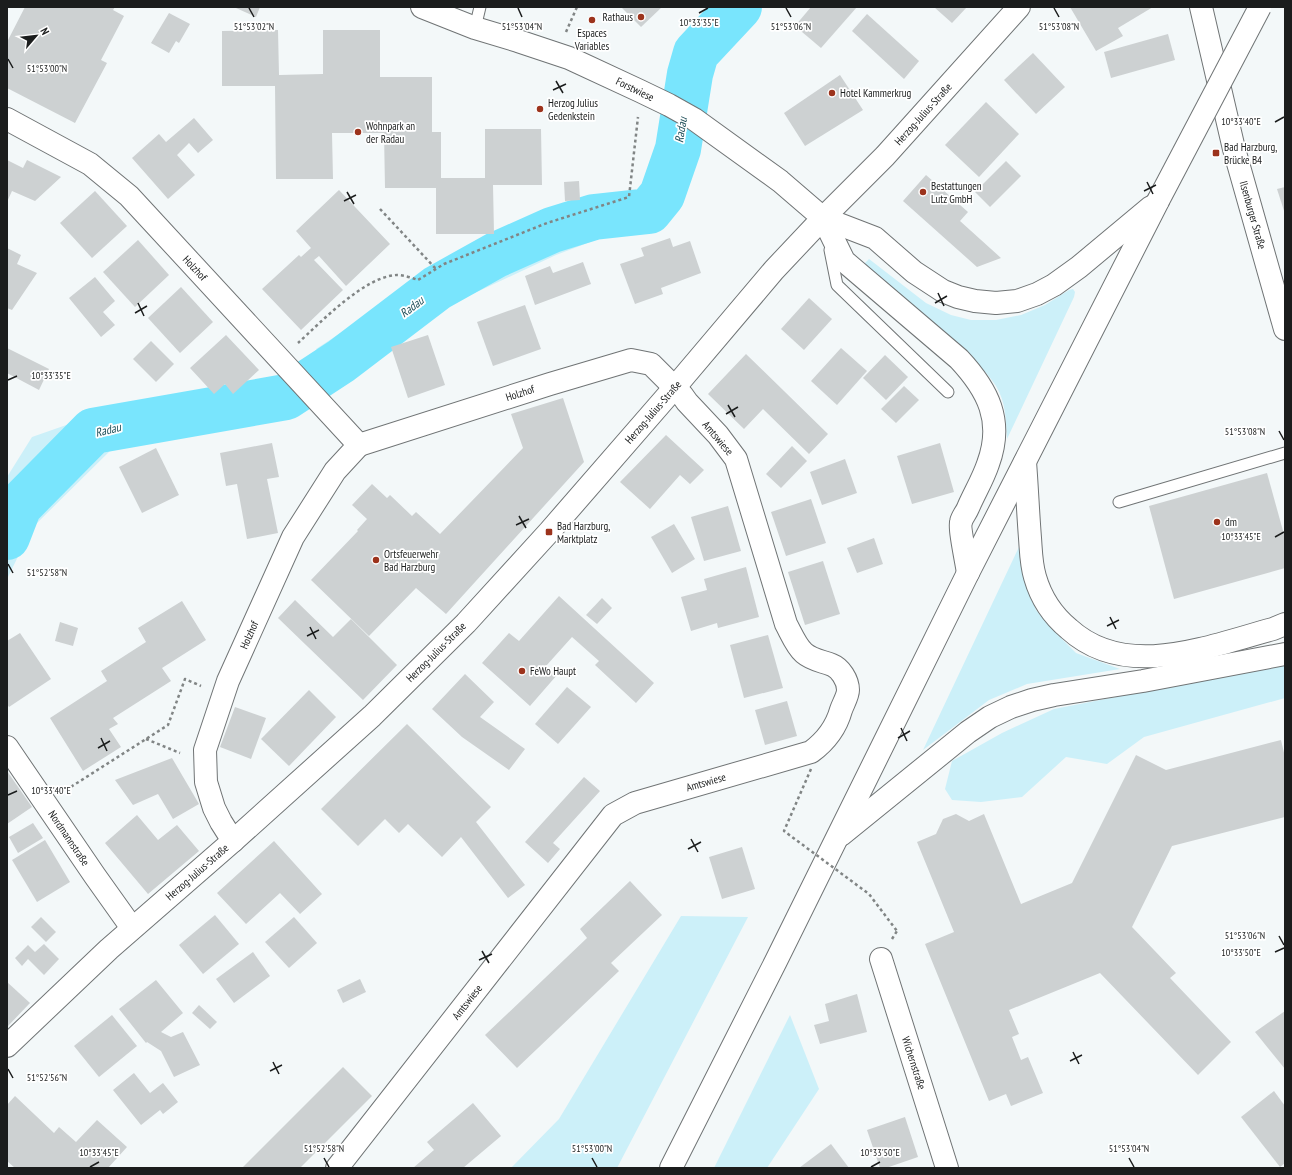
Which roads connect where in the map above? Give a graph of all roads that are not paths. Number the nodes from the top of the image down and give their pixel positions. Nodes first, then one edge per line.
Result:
1 (422, 7) edge
2 (480, 7) edge
3 (1019, 7) edge
4 (1201, 7) edge
5 (1260, 7) edge
6 (475, 28) junction
7 (7, 119) edge
8 (1158, 201) junction
9 (823, 218) junction
10 (1285, 329) edge
11 (675, 387) junction
12 (948, 392) dead end
13 (359, 446) junction
14 (1285, 453) edge
15 (1025, 461) junction
16 (1120, 502) dead end
17 (968, 573) junction
18 (1285, 624) edge
19 (1285, 654) edge
20 (7, 747) edge
21 (836, 840) junction
22 (233, 841) junction
23 (132, 928) junction
24 (881, 959) dead end
25 (7, 1046) edge
26 (337, 1168) edge
27 (671, 1168) edge
28 (947, 1168) edge

1 - 6 main road, Forstwiese
2 - 6 lane
3 - 9 main road, Herzog-Julius-Straße
4 - 10 main road, Ilsenburger Straße
5 - 8 main road, bridge
6 - 9 main road, Forstwiese
7 - 13 main road, Holzhof
8 - 9 main road
8 - 15 main road
9 - 11 main road, Herzog-Julius-Straße
9 - 12 lane
9 - 17 main road
11 - 13 main road, Holzhof
11 - 22 main road, Herzog-Julius-Straße
11 - 26 main road, Amtswiese
13 - 22 main road, Holzhof
14 - 16 lane
15 - 17 main road
15 - 18 main road
17 - 21 main road
19 - 21 main road
20 - 23 main road, Nordmannstraße
21 - 27 main road
22 - 23 main road, Herzog-Julius-Straße
23 - 25 main road, Herzog-Julius-Straße
24 - 28 main road, Wichernstraße

